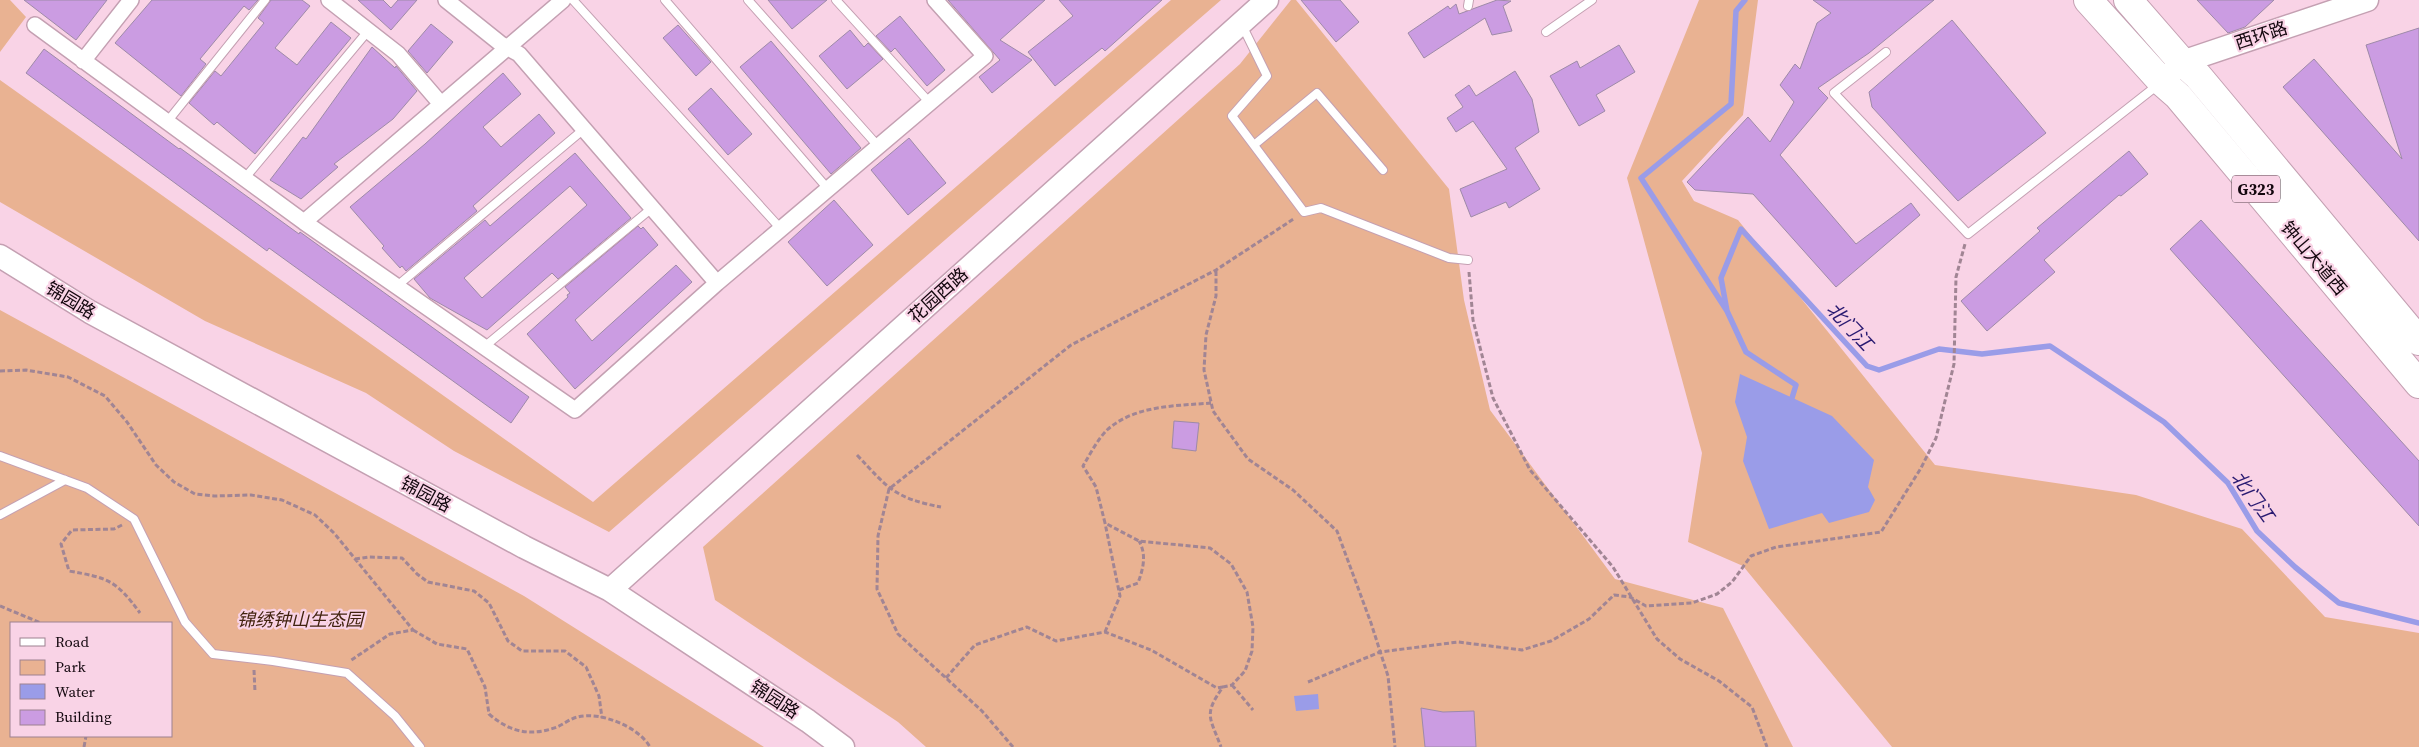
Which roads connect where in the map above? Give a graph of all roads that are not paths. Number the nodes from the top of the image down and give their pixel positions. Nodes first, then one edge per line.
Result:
1 (130, 0) edge
2 (265, 0) edge
3 (329, 0) edge
4 (446, 0) edge
5 (563, 0) edge
6 (573, 0) edge
7 (665, 0) edge
8 (748, 0) edge
9 (836, 0) edge
10 (935, 0) edge
11 (1267, 0) edge
12 (1592, 0) edge
13 (2088, 0) edge
14 (2128, 0) edge
15 (2367, 0) edge
16 (1241, 24) junction
17 (36, 25) dead end
18 (368, 31) junction
19 (1546, 32) dead end
20 (508, 48) junction
21 (1886, 52) dead end
22 (83, 61) junction
23 (2182, 62) junction
24 (2162, 82) junction
25 (930, 103) junction
26 (441, 104) junction
27 (166, 122) junction
28 (584, 129) junction
29 (1254, 145) junction
30 (878, 146) junction
31 (1383, 170) dead end
32 (245, 178) junction
33 (828, 189) junction
34 (652, 208) junction
35 (304, 222) junction
36 (781, 229) junction
37 (0, 256) edge
38 (1468, 260) road end
39 (717, 282) junction
40 (397, 286) junction
41 (2419, 341) edge
42 (484, 347) junction
43 (2419, 384) edge
44 (0, 456) edge
45 (65, 480) junction
46 (0, 515) edge
47 (610, 590) junction
48 (420, 747) edge
49 (843, 747) edge

1 - 22 street
2 - 27 lane
3 - 18 street
4 - 20 street
5 - 20 street
6 - 36 lane
7 - 33 lane
8 - 30 lane
9 - 25 lane
10 - 25 street
11 - 16 street, 花园西路
12 - 19 lane
13 - 24 highway, 钟山大道西 / G323
14 - 23 highway, 钟山大道西 / G323
15 - 23 street, 西环路
16 - 29 lane
16 - 47 street, 花园西路
17 - 22 street
18 - 26 street
18 - 32 lane
20 - 26 street
20 - 28 street
21 - 24 lane
22 - 27 street
23 - 24 street, 西环路
23 - 41 highway, 钟山大道西 / G323
24 - 43 highway, 钟山大道西 / G323
25 - 30 street
26 - 35 street
27 - 32 street
28 - 34 street
28 - 40 lane
29 - 31 lane
29 - 38 lane
30 - 33 street
32 - 35 street
33 - 36 street
34 - 39 street
34 - 42 lane
35 - 40 street
36 - 39 street
37 - 47 street, 锦园路
39 - 42 street
40 - 42 street
44 - 45 lane
45 - 46 lane
45 - 48 lane
47 - 49 street, 锦园路

